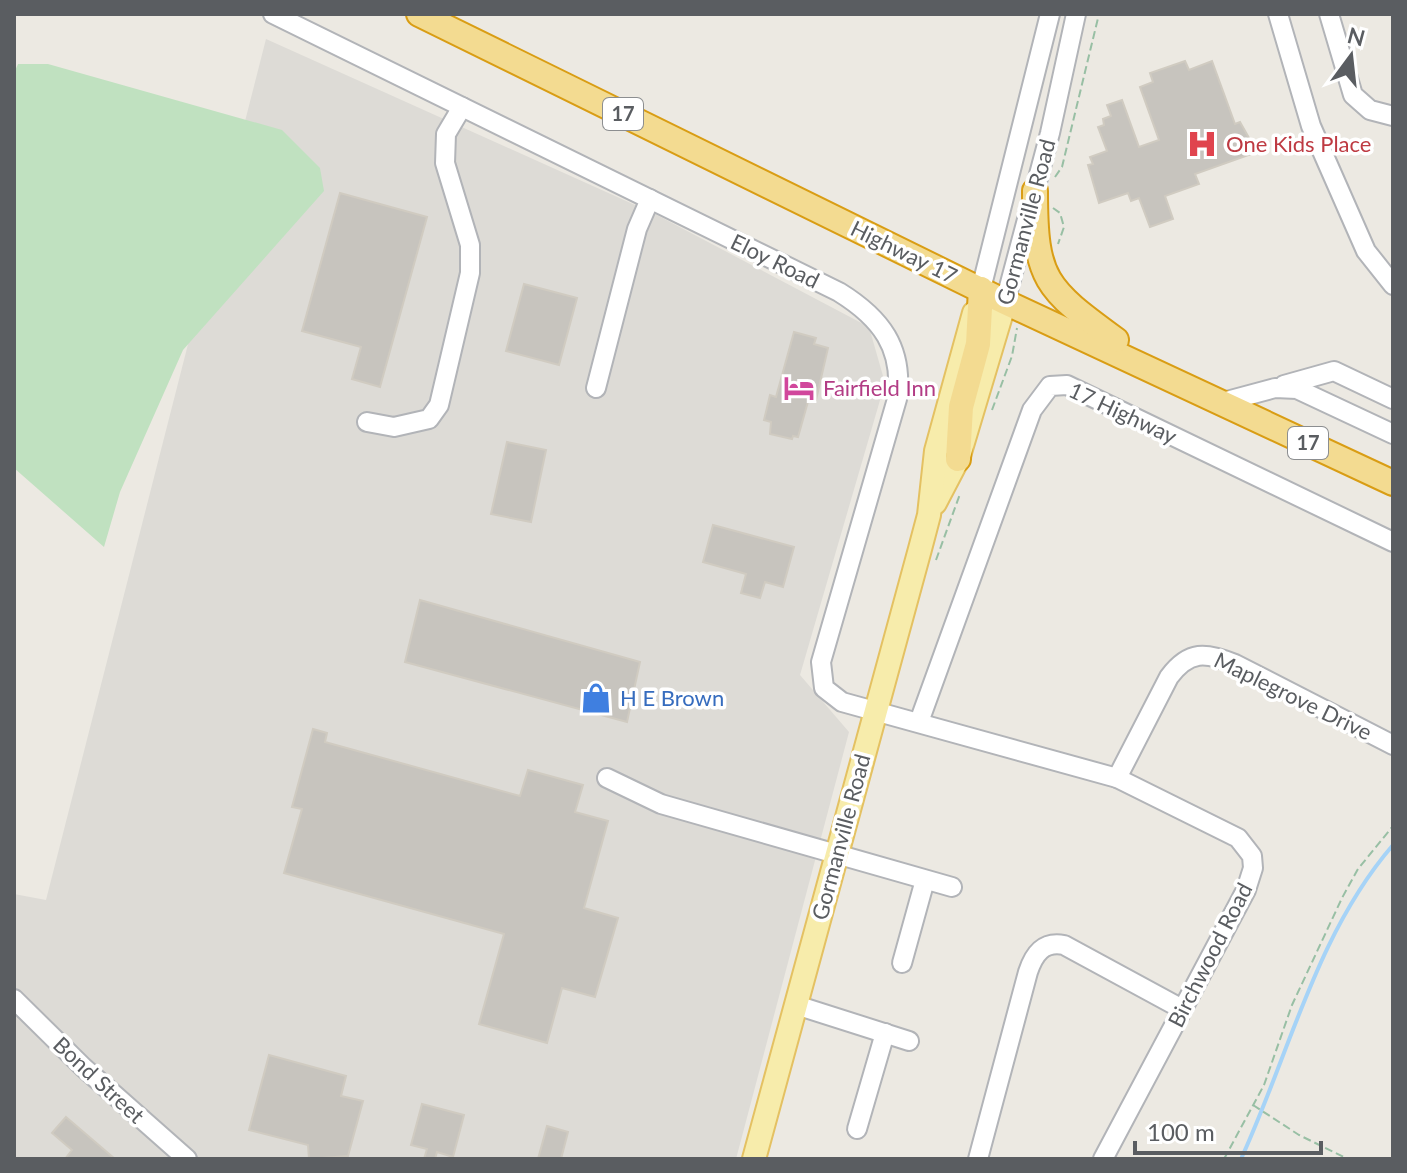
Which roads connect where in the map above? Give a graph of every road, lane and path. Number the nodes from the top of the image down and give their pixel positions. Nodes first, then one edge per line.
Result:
1 (273, 14) edge
2 (419, 14) edge
3 (1050, 14) edge
4 (1076, 14) edge
5 (1099, 14) edge
6 (1278, 14) edge
7 (1329, 14) edge
8 (462, 107) junction
9 (1393, 116) edge
10 (1045, 194) junction
11 (650, 199) junction
12 (1057, 245) dead end
13 (1393, 285) edge
14 (981, 289) junction
15 (1005, 302) junction
16 (1160, 371) junction
17 (596, 388) dead end
18 (1275, 388) junction
19 (1393, 399) edge
20 (1223, 402) junction
21 (367, 422) dead end
22 (1393, 434) edge
23 (958, 459) junction
24 (1393, 483) edge
25 (929, 515) junction
26 (1393, 542) edge
27 (874, 711) junction
28 (919, 722) junction
29 (1393, 745) edge
30 (607, 778) dead end
31 (1117, 778) junction
32 (1393, 826) edge
33 (837, 856) junction
34 (925, 880) junction
35 (952, 887) dead end
36 (902, 963) dead end
37 (14, 999) edge
38 (796, 1005) junction
39 (1182, 1009) junction
40 (885, 1033) junction
41 (909, 1041) dead end
42 (1253, 1105) junction
43 (857, 1129) dead end
44 (187, 1159) edge
45 (754, 1159) edge
46 (978, 1159) edge
47 (1103, 1159) edge
48 (1224, 1159) edge
49 (1348, 1159) edge

1 - 8 street, Eloy Road
2 - 14 highway, Highway 17 / 17
3 - 14 street, Gormanville Road
4 - 10 street, Gormanville Road
5 - 10 path
6 - 13 street
7 - 9 street
8 - 11 street, Eloy Road
8 - 21 street
10 - 12 path
10 - 15 street, Gormanville Road
10 - 16 highway
11 - 17 street
11 - 27 street, Eloy Road
14 - 15 highway, Highway 17 / 17
14 - 23 highway
14 - 25 main road, Gormanville Road
15 - 16 highway, Highway 17 / 17
15 - 23 main road, Gormanville Road
16 - 20 highway, Highway 17 / 17
18 - 19 street
18 - 20 street
18 - 22 street
20 - 24 highway, Highway 17 / 17
23 - 25 main road, Gormanville Road
25 - 27 main road, Gormanville Road
26 - 28 street, 17 Highway
27 - 28 street, Birchwood Road
27 - 33 main road, Gormanville Road
28 - 31 street, Birchwood Road
29 - 31 street, Maplegrove Drive
30 - 33 street
31 - 39 street, Birchwood Road
32 - 42 path
33 - 34 street
33 - 38 main road, Gormanville Road
34 - 35 street
34 - 36 street
37 - 44 street, Bond Street
38 - 40 street
38 - 45 main road, Gormanville Road
39 - 46 street
39 - 47 street, Birchwood Road
40 - 41 street
40 - 43 street
42 - 48 path
42 - 49 path

